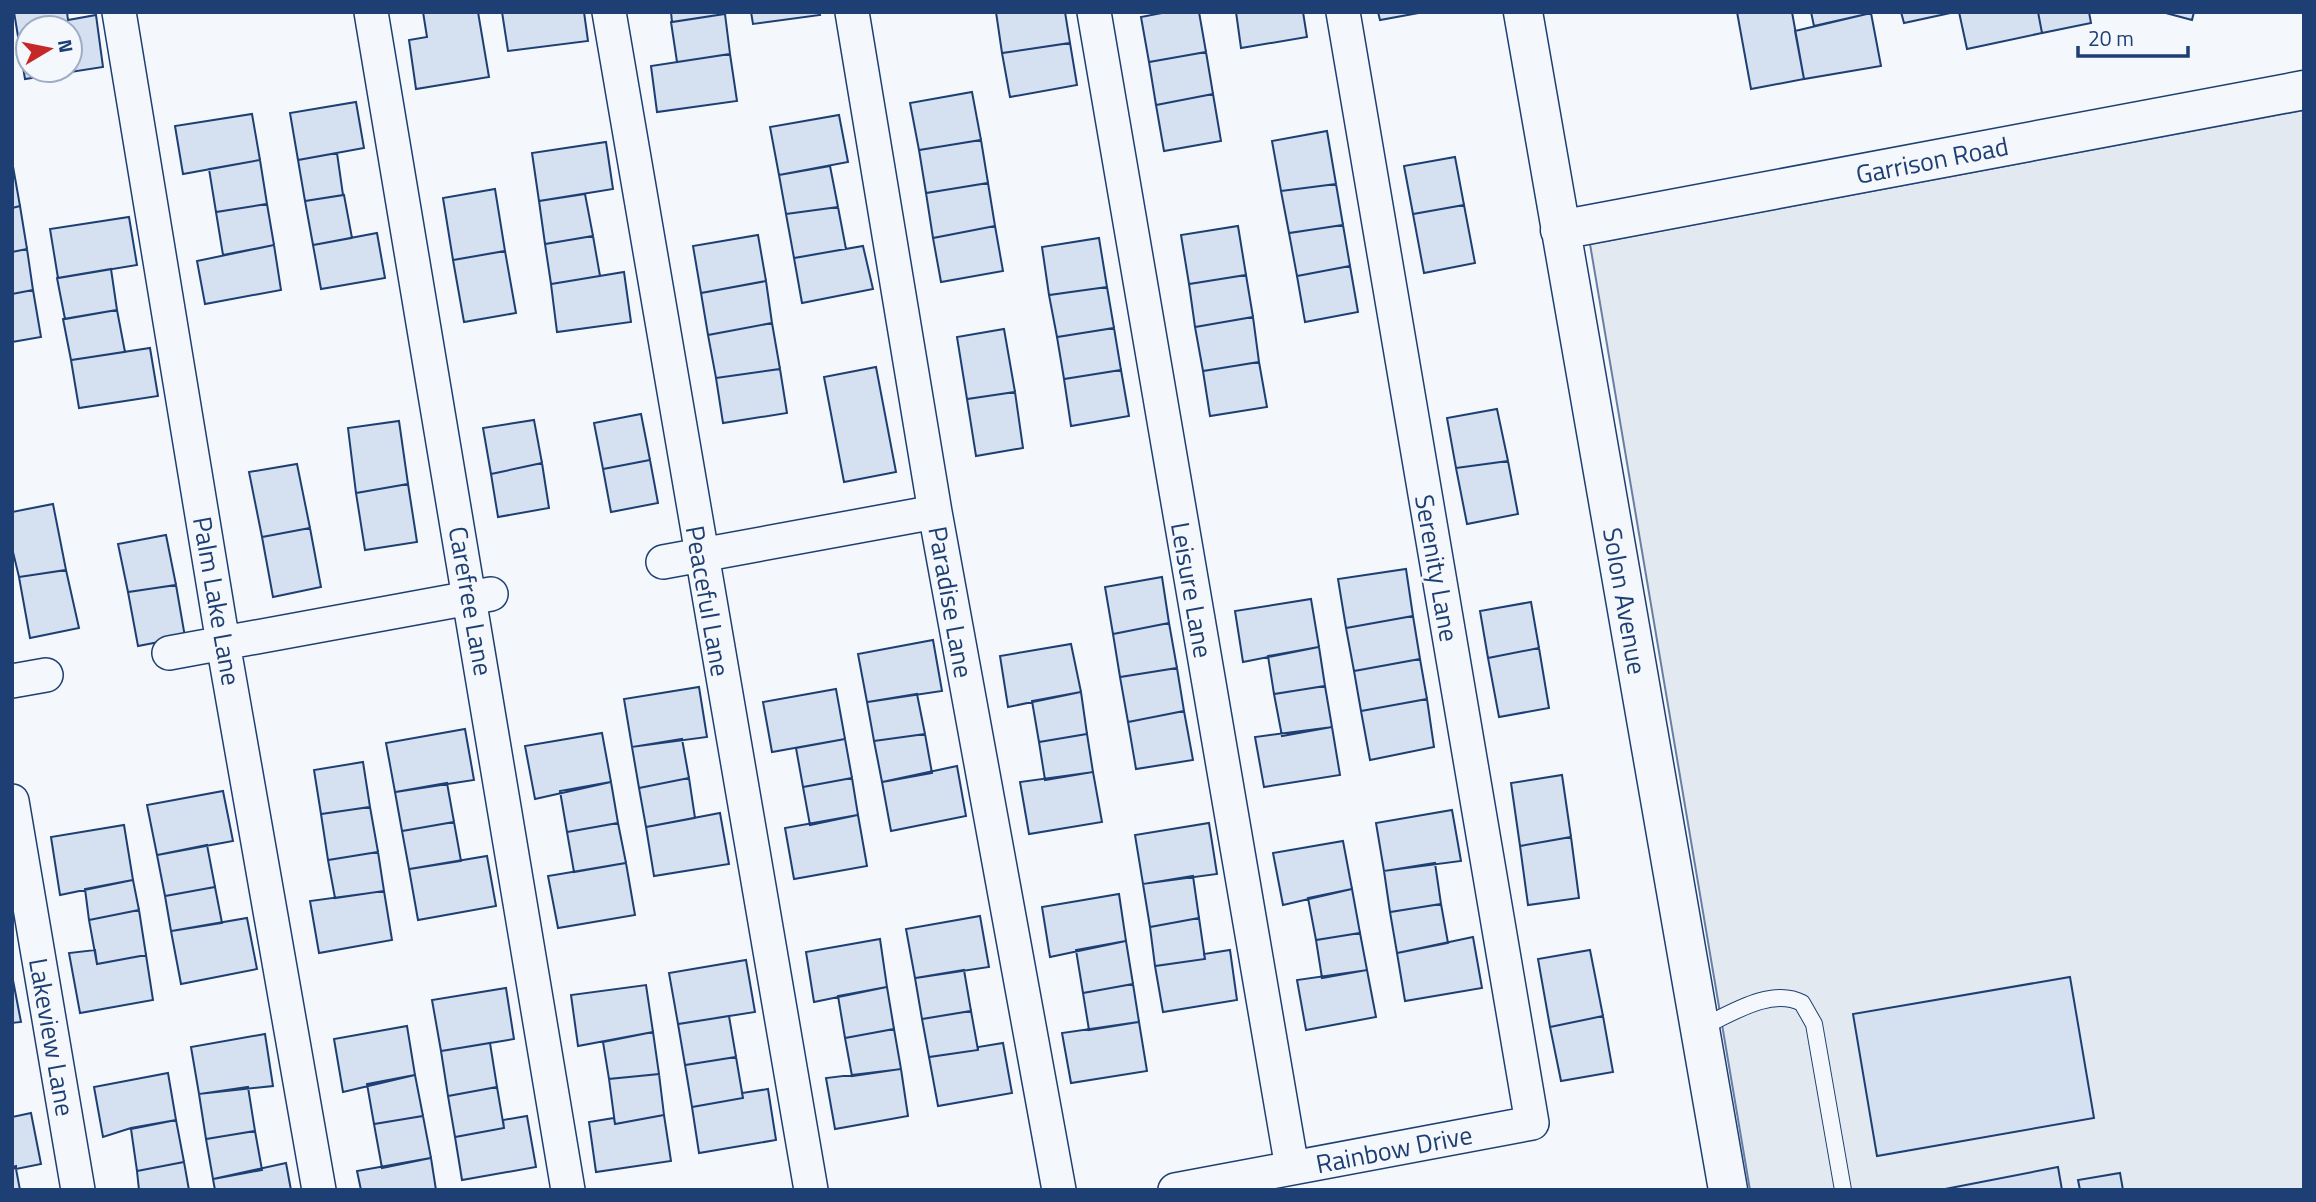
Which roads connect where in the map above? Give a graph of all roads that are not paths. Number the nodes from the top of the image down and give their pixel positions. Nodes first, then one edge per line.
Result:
1 (119, 12) edge
2 (371, 12) edge
3 (609, 12) edge
4 (852, 12) edge
5 (1094, 12) edge
6 (1343, 12) edge
7 (1522, 12) edge
8 (2304, 90) edge
9 (1560, 230) junction
10 (935, 512) junction
11 (700, 556) junction
12 (663, 562) dead end
13 (482, 595) junction
14 (223, 643) junction
15 (169, 653) dead end
16 (46, 675) dead end
17 (12, 681) edge
18 (12, 801) edge
19 (1700, 1028) junction
20 (1532, 1123) joint
21 (1292, 1168) junction
22 (78, 1190) edge
23 (319, 1190) edge
24 (568, 1190) edge
25 (811, 1190) edge
26 (1059, 1190) edge
27 (1175, 1190) edge
28 (1728, 1190) edge
29 (1843, 1190) edge

1 - 14 street, Palm Lake Lane
2 - 13 street, Carefree Lane
3 - 11 street, Peaceful Lane
4 - 10 street, Paradise Lane
5 - 21 street, Leisure Lane
6 - 20 street, Serenity Lane
7 - 9 street, Solon Avenue
8 - 9 street, Garrison Road
9 - 19 street, Solon Avenue
10 - 11 street
10 - 26 street, Paradise Lane
11 - 12 street
11 - 25 street, Peaceful Lane
13 - 14 street
13 - 24 street, Carefree Lane
14 - 15 street
14 - 23 street, Palm Lake Lane
16 - 17 street
18 - 22 street, Lakeview Lane
19 - 28 street, Solon Avenue
19 - 29 lane
20 - 21 street, Rainbow Drive
21 - 27 street, Rainbow Drive

